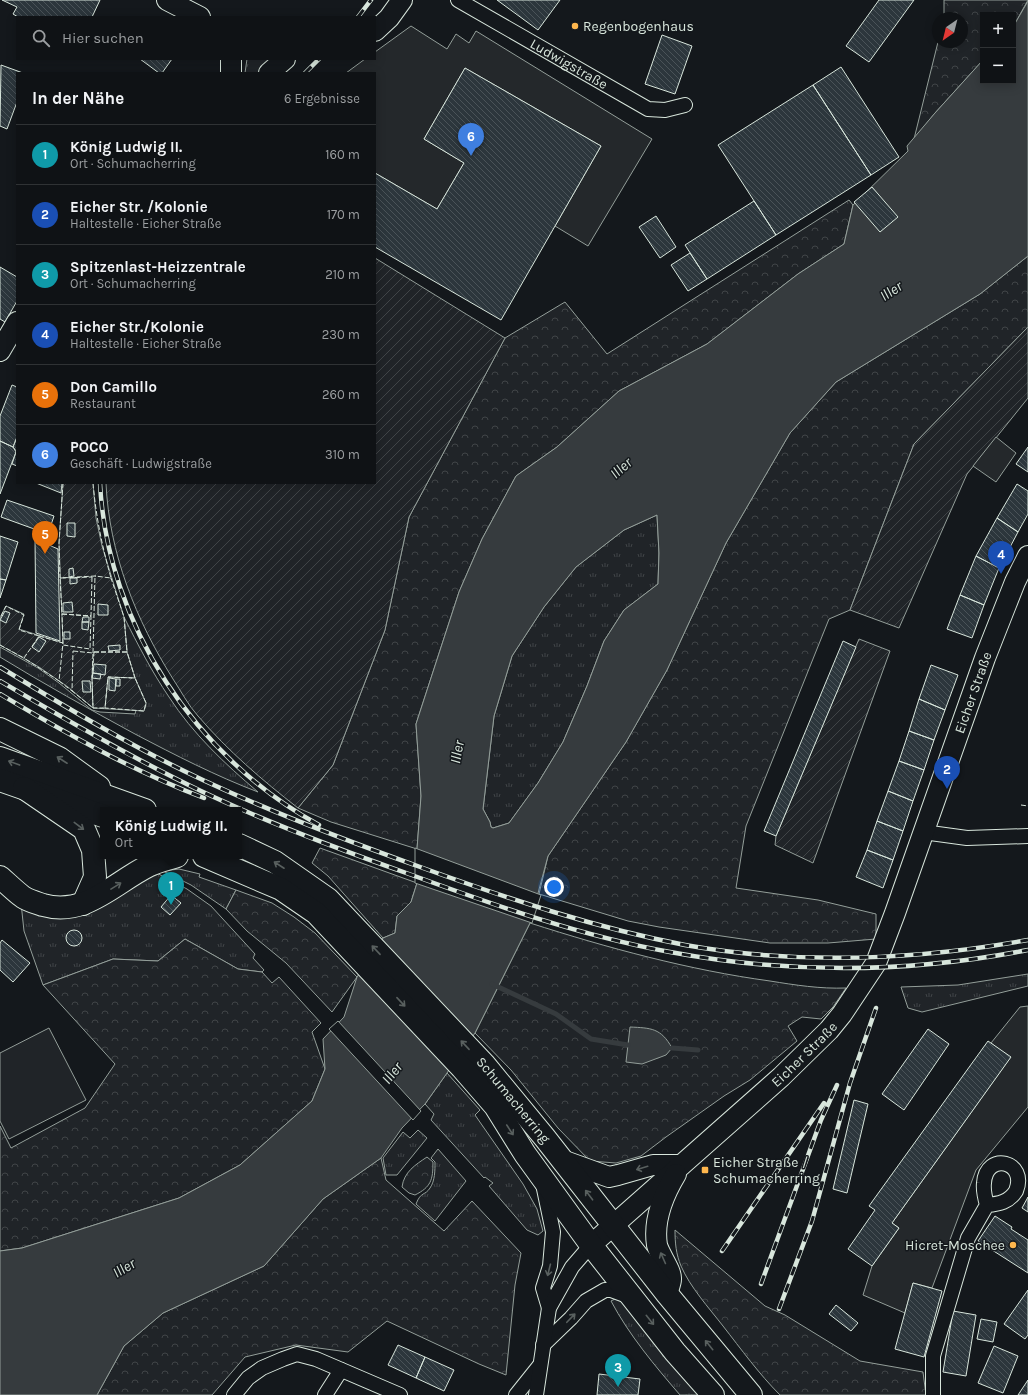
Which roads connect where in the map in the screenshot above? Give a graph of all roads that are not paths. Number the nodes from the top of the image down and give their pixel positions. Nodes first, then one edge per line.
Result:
1 (167, 0) edge
2 (402, 0) edge
3 (458, 0) edge
4 (198, 16) edge
5 (376, 30) edge
6 (231, 60) edge
7 (284, 60) edge
8 (232, 72) edge
9 (270, 72) edge
10 (685, 105) dead end
11 (9, 329) edge
12 (0, 352) edge
13 (1028, 556) edge
14 (0, 729) edge
15 (0, 758) edge
16 (0, 780) edge
17 (24, 788) junction
18 (106, 807) edge
19 (108, 807) edge
20 (109, 807) edge
21 (923, 832) junction
22 (1028, 836) edge
23 (242, 846) edge
24 (168, 859) edge
25 (212, 859) edge
26 (0, 877) edge
27 (83, 904) junction
28 (562, 1160) junction
29 (681, 1165) junction
30 (542, 1178) junction
31 (987, 1205) dead end
32 (613, 1226) junction
33 (591, 1245) junction
34 (667, 1294) junction
35 (632, 1298) junction
36 (549, 1308) junction
37 (543, 1345) junction
38 (540, 1364) junction
39 (341, 1370) junction
40 (234, 1395) edge
41 (325, 1395) edge
42 (400, 1395) edge
43 (516, 1395) edge
44 (536, 1395) edge
45 (713, 1395) edge
46 (751, 1395) edge
47 (933, 1395) edge

1 - 4 street
2 - 5 street
3 - 10 street, Ludwigstraße
6 - 8 street
7 - 9 street
11 - 12 street
13 - 21 street, Eicher Straße
20 -> 14 main road
19 -> 15 main road
16 - 17 main road
17 - 18 main road
17 -> 27 main road
21 - 22 street
21 - 29 street, Eicher Straße
28 -> 23 main road, Schumacherring
27 -> 24 main road
25 -> 30 main road, Schumacherring
26 - 27 main road
29 -> 28 street
32 -> 28 main road, Schumacherring
29 - 32 street, Eicher Straße
34 -> 29 street
30 - 33 main road, Schumacherring
30 -> 36 street
31 - 47 street
32 - 33 street, Eicher Straße
32 - 34 main road, Schumacherring
33 - 35 main road, Schumacherring
33 - 36 street
46 -> 34 main road, Schumacherring
37 -> 35 street
35 -> 45 main road, Schumacherring
36 - 37 street
37 - 38 street
38 - 43 street
38 - 44 street
39 - 40 street
39 - 41 street
39 - 42 street

